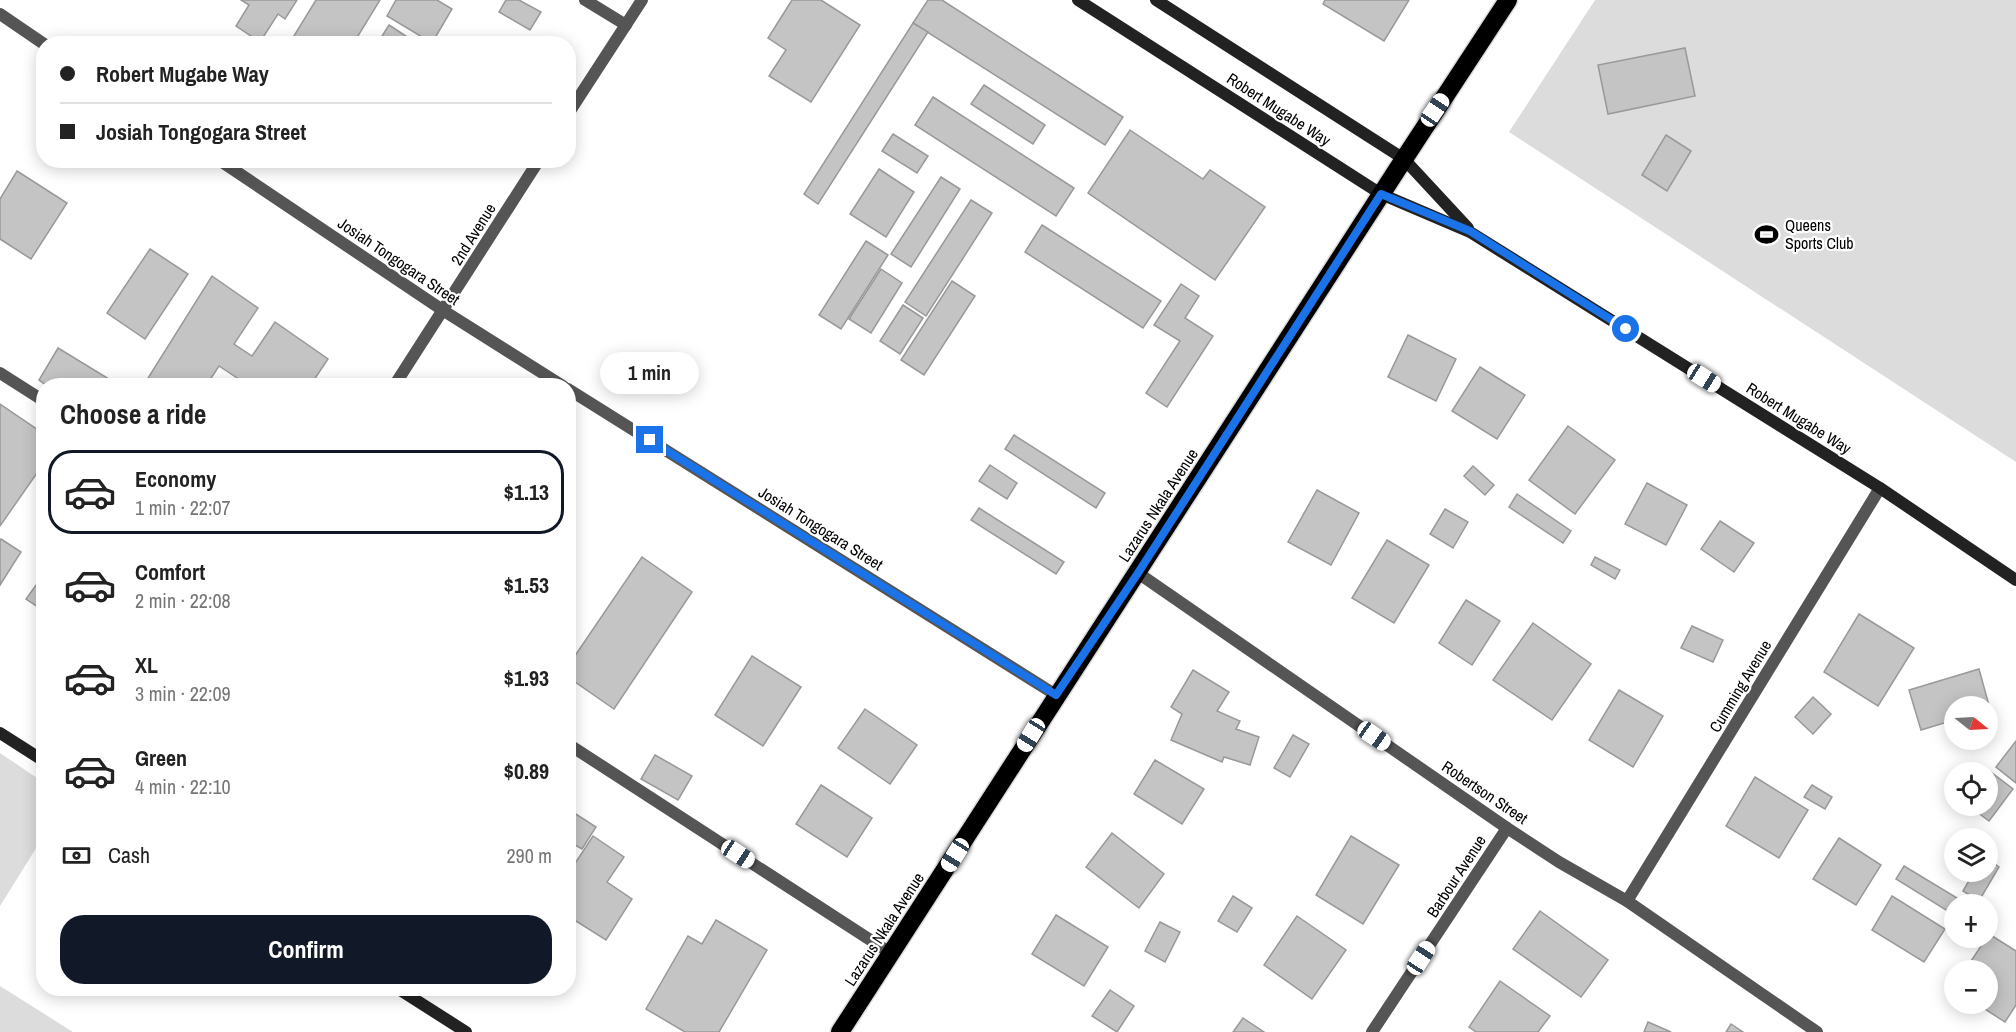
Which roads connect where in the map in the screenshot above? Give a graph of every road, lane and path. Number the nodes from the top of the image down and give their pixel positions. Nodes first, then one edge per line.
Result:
1 (585, 0) edge
2 (642, 0) edge
3 (1078, 0) edge
4 (1156, 0) edge
5 (1508, 0) edge
6 (0, 14) edge
7 (626, 24) junction
8 (36, 39) edge
9 (576, 102) edge
10 (1404, 159) junction
11 (231, 168) edge
12 (534, 168) edge
13 (1381, 194) junction
14 (1470, 231) junction
15 (444, 311) junction
16 (0, 373) edge
17 (399, 378) edge
18 (550, 378) edge
19 (576, 394) edge
20 (36, 396) edge
21 (1880, 488) junction
22 (1138, 573) junction
23 (2016, 580) edge
24 (1056, 695) junction
25 (0, 733) edge
26 (576, 749) edge
27 (36, 756) edge
28 (1507, 828) junction
29 (1627, 901) junction
30 (892, 954) junction
31 (410, 996) edge
32 (466, 1032) edge
33 (840, 1032) edge
34 (1372, 1032) edge
35 (1817, 1032) edge

1 - 7 street
2 - 7 street
3 - 13 main road, Robert Mugabe Way
4 - 10 main road, Robert Mugabe Way
5 - 10 highway, Lazarus Nkala Avenue
6 - 8 street
7 - 9 street
10 - 13 highway, Lazarus Nkala Avenue
10 - 14 main road, Robert Mugabe Way
11 - 15 street, Josiah Tongogara Street
12 - 15 street, 2nd Avenue
13 - 14 main road, Robert Mugabe Way
13 - 22 highway, Lazarus Nkala Avenue
14 - 21 main road, Robert Mugabe Way
15 - 17 street, 2nd Avenue
15 - 18 street, Josiah Tongogara Street
16 - 20 street
19 - 24 street, Josiah Tongogara Street
21 - 23 main road, Robert Mugabe Way
21 - 29 street, Cumming Avenue
22 - 24 highway, Lazarus Nkala Avenue
22 - 28 street, Robertson Street
24 - 30 highway, Lazarus Nkala Avenue
25 - 27 main road
26 - 30 street
28 - 29 street, Robertson Street
28 - 34 street, Barbour Avenue
29 - 35 street, Robertson Street
30 - 33 highway, Lazarus Nkala Avenue
31 - 32 main road

